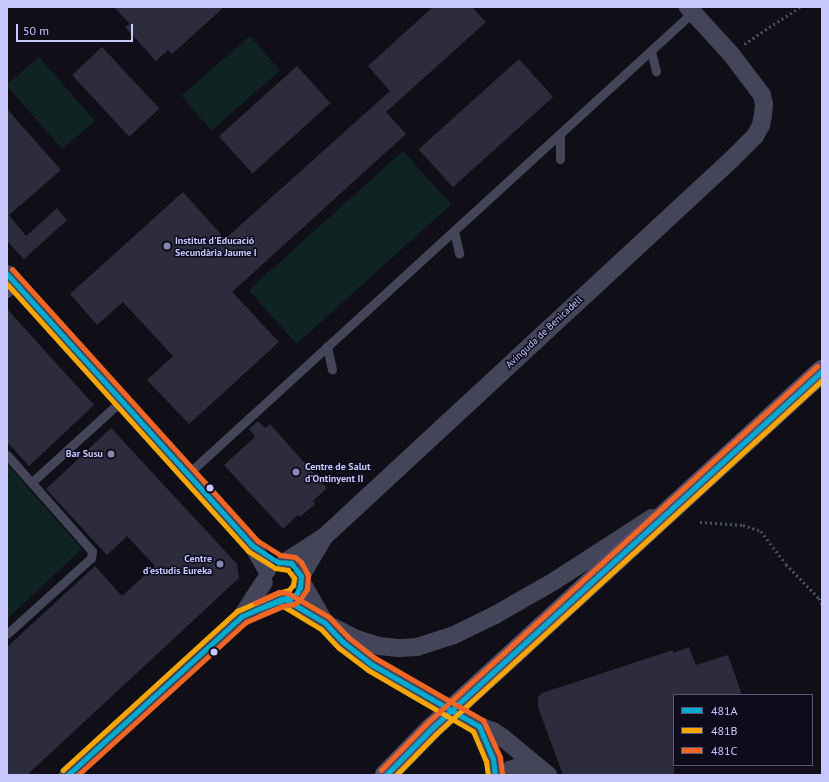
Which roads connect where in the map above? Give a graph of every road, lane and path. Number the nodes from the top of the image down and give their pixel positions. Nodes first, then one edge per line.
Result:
1 (800, 7) edge
2 (690, 10) edge
3 (651, 51) junction
4 (731, 54) junction
5 (656, 71) dead end
6 (560, 134) junction
7 (560, 159) dead end
8 (454, 231) junction
9 (458, 253) dead end
10 (10, 284) edge
11 (328, 346) junction
12 (332, 369) dead end
13 (822, 371) edge
14 (122, 400) junction
15 (7, 455) edge
16 (189, 473) junction
17 (32, 482) junction
18 (686, 496) junction
19 (700, 522) dead end
20 (324, 537) junction
21 (273, 569) junction
22 (301, 579) junction
23 (283, 599) junction
24 (822, 604) edge
25 (242, 616) junction
26 (325, 623) junction
27 (7, 634) edge
28 (479, 726) junction
29 (543, 771) edge
30 (68, 775) edge
31 (386, 775) edge
32 (495, 775) edge
33 (504, 775) edge

1 - 4 path
2 - 3 lane
2 - 4 street
3 - 5 lane
3 - 6 lane
4 - 20 street, Avinguda de Benicadell
6 - 7 lane
6 - 8 lane
8 - 9 lane
8 - 11 lane
10 - 14 street
11 - 12 lane
11 - 16 lane
13 - 18 main road
14 - 16 street
14 - 17 lane
15 - 17 lane
16 - 21 street
17 - 27 lane
18 - 26 street
18 - 31 main road
19 - 24 path
20 - 21 street
20 - 22 street
21 - 22 street
21 - 23 street
21 - 25 street
22 - 23 street
22 - 26 street
23 - 25 street
23 - 26 street
25 - 30 street
26 - 28 street, bridge
28 - 29 street
28 - 32 street
29 - 33 street

